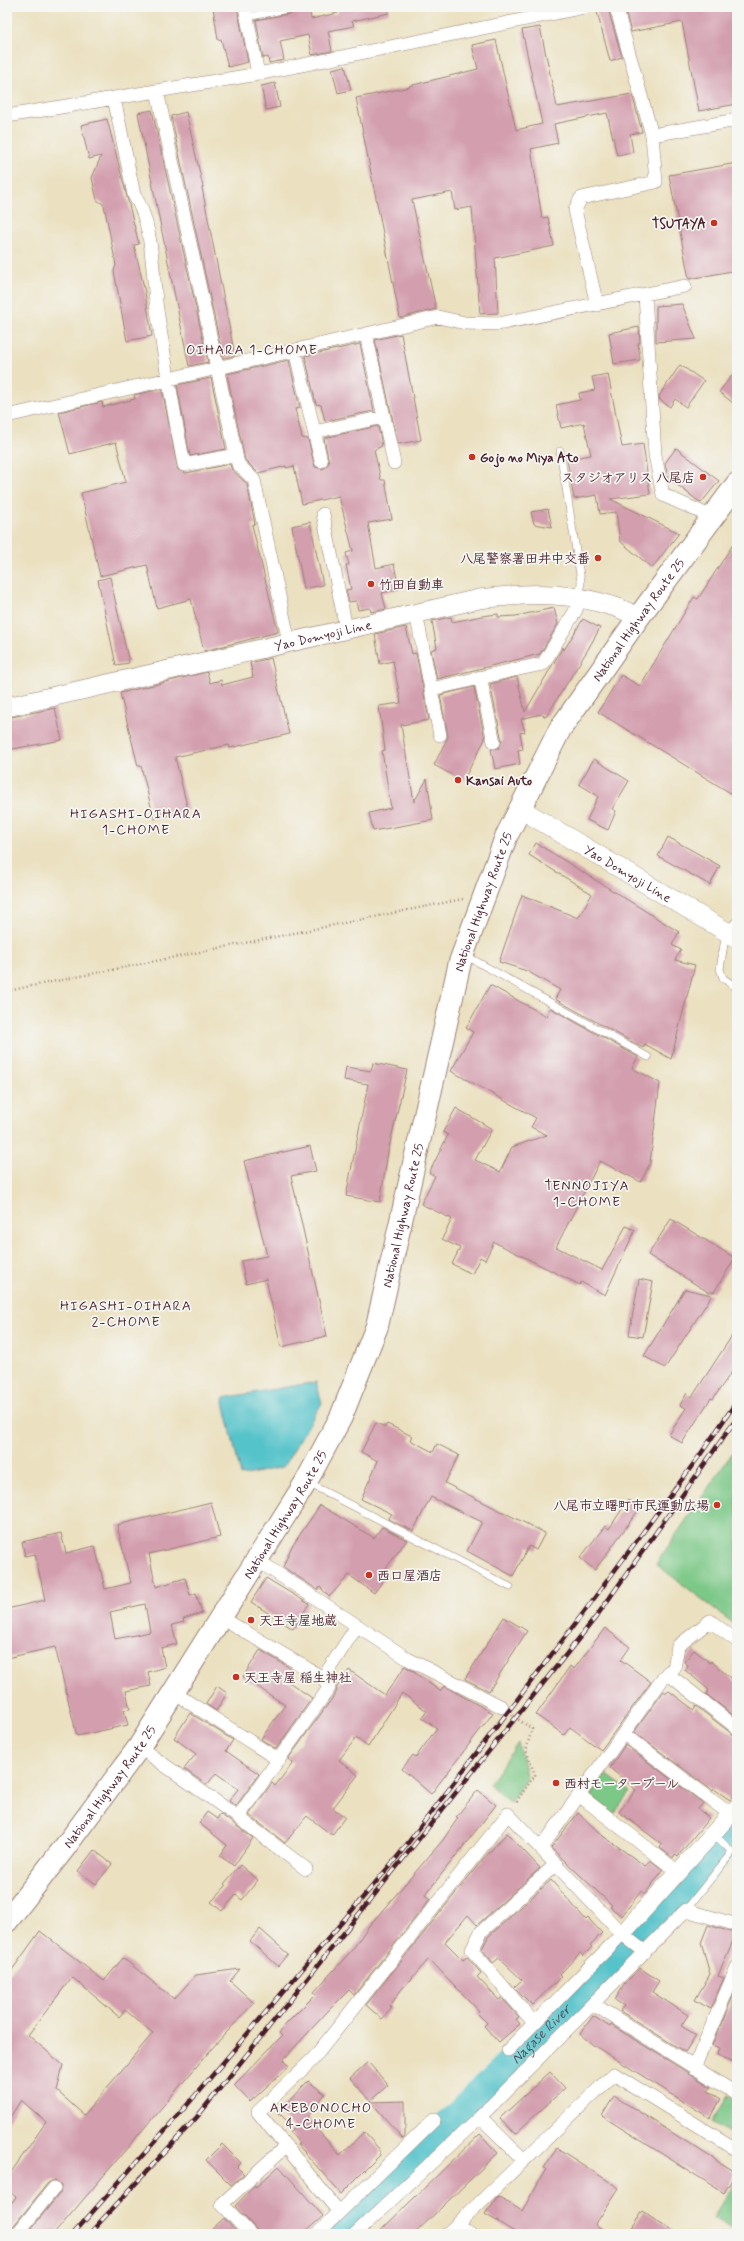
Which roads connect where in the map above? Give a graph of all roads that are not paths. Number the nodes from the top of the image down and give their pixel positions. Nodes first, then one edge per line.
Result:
1 (298, 7) edge
2 (585, 7) edge
3 (616, 7) edge
4 (246, 12) edge
5 (526, 13) edge
6 (258, 74) junction
7 (157, 91) junction
8 (114, 98) junction
9 (7, 116) edge
10 (737, 120) edge
11 (652, 135) junction
12 (685, 286) dead end
13 (645, 295) junction
14 (597, 305) junction
15 (366, 334) junction
16 (295, 350) junction
17 (216, 368) junction
18 (167, 380) junction
19 (7, 416) edge
20 (384, 417) junction
21 (314, 432) junction
22 (560, 451) dead end
23 (236, 455) junction
24 (321, 461) dead end
25 (394, 462) dead end
26 (737, 484) edge
27 (323, 514) dead end
28 (712, 517) junction
29 (580, 598) junction
30 (416, 613) junction
31 (638, 618) junction
32 (346, 628) junction
33 (289, 642) junction
34 (480, 677) junction
35 (431, 689) junction
36 (7, 707) edge
37 (440, 735) dead end
38 (494, 742) dead end
39 (519, 808) junction
40 (733, 930) edge
41 (463, 954) junction
42 (737, 988) edge
43 (648, 1057) dead end
44 (306, 1482) junction
45 (257, 1560) junction
46 (510, 1587) dead end
47 (222, 1618) junction
48 (357, 1626) junction
49 (737, 1641) edge
50 (667, 1673) junction
51 (323, 1678) junction
52 (174, 1693) junction
53 (502, 1707) road end
54 (737, 1728) edge
55 (624, 1734) junction
56 (139, 1747) junction
57 (279, 1760) junction
58 (579, 1796) junction
59 (734, 1811) edge
60 (238, 1817) junction
61 (717, 1837) junction
62 (541, 1848) junction
63 (556, 1864) junction
64 (306, 1869) dead end
65 (678, 1872) junction
66 (686, 1910) junction
67 (7, 1921) edge
68 (737, 1925) edge
69 (633, 1943) junction
70 (737, 1967) edge
71 (593, 2004) junction
72 (534, 2023) junction
73 (508, 2050) dead end
74 (694, 2068) junction
75 (737, 2094) edge
76 (480, 2117) junction
77 (434, 2120) dead end
78 (286, 2146) junction
79 (737, 2150) edge
80 (524, 2160) junction
81 (54, 2188) dead end
82 (339, 2212) junction
83 (451, 2230) edge
84 (17, 2234) edge
85 (250, 2234) edge
86 (317, 2234) edge
87 (355, 2234) edge
88 (470, 2234) edge

1 - 4 lane
2 - 5 street
3 - 11 street
4 - 6 street
5 - 6 street
6 - 7 street
7 - 8 street
7 - 17 street
8 - 9 street
8 - 18 street
10 - 11 street
11 - 14 street
12 - 13 street
13 - 14 street
13 - 28 street
14 - 15 street
15 - 16 street
15 - 20 street
16 - 17 street
16 - 21 street
17 - 18 street
17 - 23 street
18 - 19 street
18 - 23 street
20 - 21 street
20 - 25 street
21 - 24 street
22 - 29 lane
23 - 33 street
26 - 28 highway, National Highway Route 25
27 - 32 street
28 - 31 highway, National Highway Route 25
29 - 30 main road, Yao Domyoji Line
29 - 31 main road, Yao Domyoji Line
29 - 34 street
30 - 32 main road, Yao Domyoji Line
30 - 35 street
31 - 39 highway, National Highway Route 25
32 - 33 main road, Yao Domyoji Line
33 - 36 main road, Yao Domyoji Line
34 - 35 street
34 - 38 street
35 - 37 street
39 - 40 main road, Yao Domyoji Line
39 - 41 highway, National Highway Route 25
40 - 42 lane
41 - 43 lane
41 - 44 highway, National Highway Route 25
44 - 45 highway, National Highway Route 25
44 - 46 lane
45 - 47 highway, National Highway Route 25
45 - 48 street
47 - 51 street
47 - 52 highway, National Highway Route 25
48 - 51 street
48 - 53 street
49 - 50 street
50 - 54 street
50 - 55 street
51 - 57 street
52 - 56 highway, National Highway Route 25
52 - 57 street
55 - 58 street
55 - 59 street
56 - 60 street
56 - 67 highway, National Highway Route 25
57 - 60 street
58 - 62 street
58 - 65 street
59 - 61 street
60 - 64 street
61 - 65 street
61 - 66 lane
62 - 63 street
62 - 78 street
63 - 69 street
63 - 72 street
65 - 69 street
66 - 68 street
66 - 69 street
69 - 71 street
69 - 72 street
70 - 74 street
71 - 74 street
71 - 76 street
72 - 73 street
74 - 75 street
76 - 80 street
76 - 87 street
77 - 82 street
78 - 82 street
78 - 85 street
79 - 80 street
80 - 83 street
81 - 84 street
82 - 86 street
83 - 88 street

